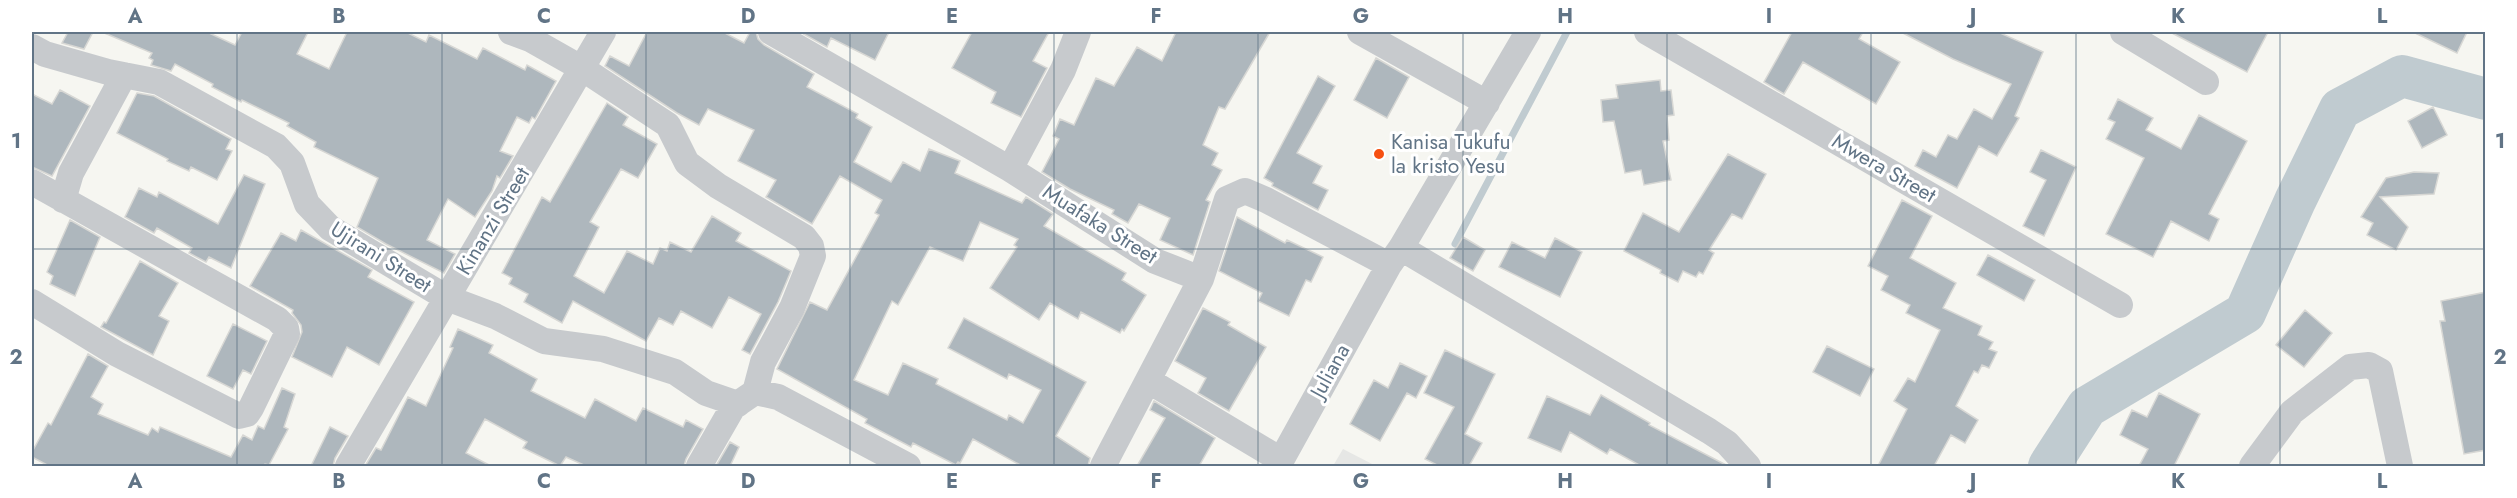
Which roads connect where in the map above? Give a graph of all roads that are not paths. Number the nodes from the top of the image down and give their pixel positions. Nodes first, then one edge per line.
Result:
1 (511, 32) edge
2 (603, 32) edge
3 (771, 32) edge
4 (1078, 32) edge
5 (1360, 32) edge
6 (1528, 32) edge
7 (1647, 32) edge
8 (2123, 32) edge
9 (32, 47) edge
10 (583, 69) junction
11 (124, 75) junction
12 (2206, 82) dead end
13 (1487, 103) junction
14 (1010, 169) junction
15 (32, 182) edge
16 (63, 200) junction
17 (1391, 263) junction
18 (1201, 279) junction
19 (447, 298) junction
20 (32, 302) edge
21 (2120, 305) dead end
22 (1149, 381) junction
23 (746, 398) junction
24 (1279, 463) edge
25 (348, 466) edge
26 (699, 466) edge
27 (908, 466) edge
28 (1103, 466) edge
29 (1748, 466) edge
30 (2252, 466) edge
31 (2400, 466) edge

1 - 10 street
2 - 10 street, Kinanzi Street
3 - 14 street, Muafaka Street
4 - 14 street
5 - 13 street
6 - 13 street, Juliana
7 - 21 street, Mwera Street
8 - 12 street
9 - 11 street, Ujirani Street
10 - 19 street, Kinanzi Street
10 - 23 street
11 - 16 street
11 - 19 street, Ujirani Street
13 - 17 street, Juliana
14 - 18 street, Muafaka Street
15 - 16 street
16 - 20 street
17 - 18 street
17 - 24 street, Juliana
17 - 29 street
18 - 22 street
19 - 23 street, Ujirani Street
19 - 25 street, Kinanzi Street
22 - 24 street
22 - 28 street
23 - 26 street
23 - 27 street, Ujirani Street
30 - 31 street

